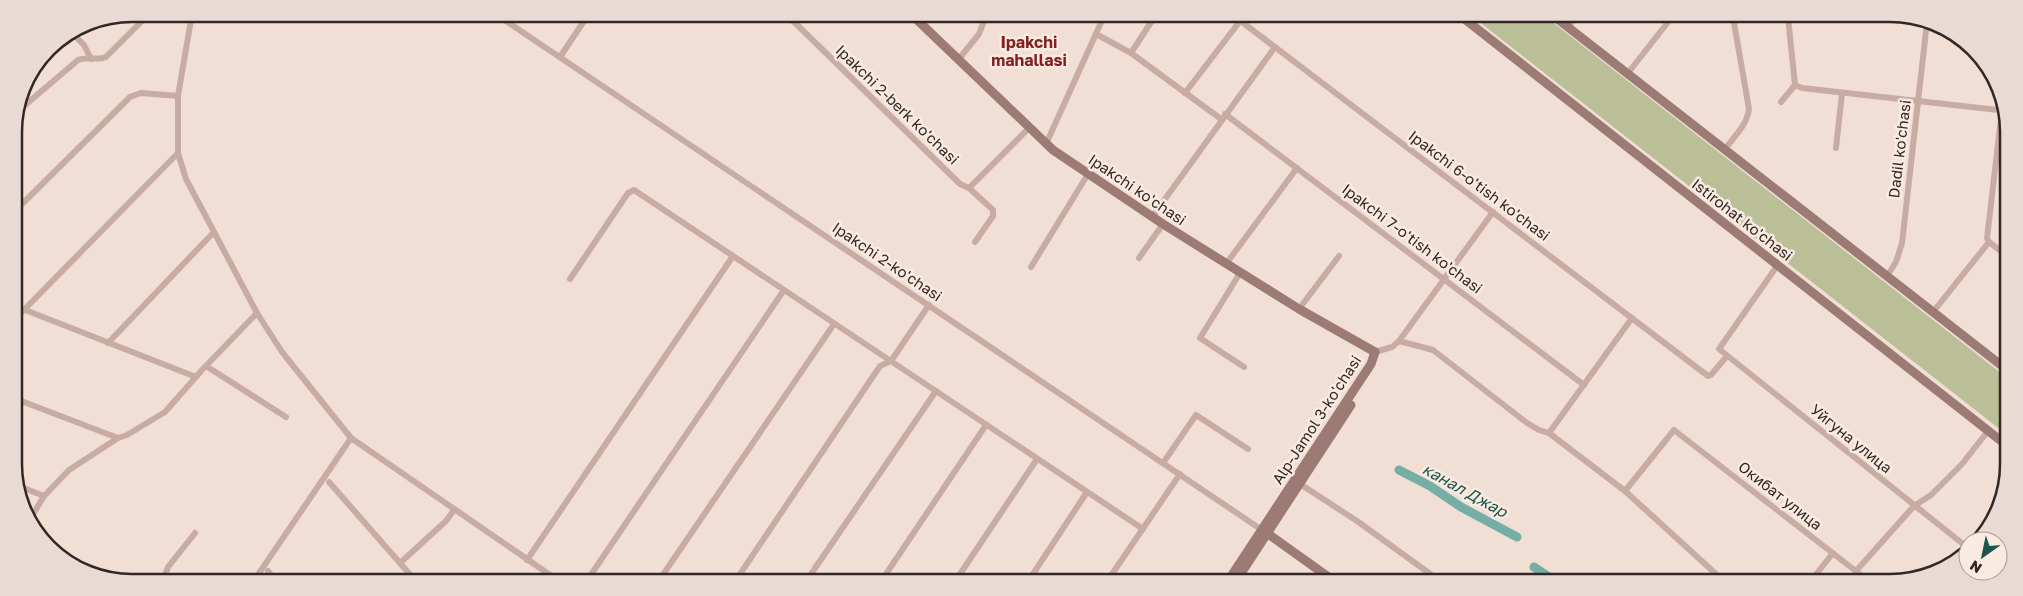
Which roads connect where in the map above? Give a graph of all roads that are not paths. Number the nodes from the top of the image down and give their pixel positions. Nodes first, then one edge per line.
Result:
1 (141, 22) edge
2 (191, 22) edge
3 (508, 22) edge
4 (583, 22) edge
5 (794, 22) edge
6 (918, 22) edge
7 (984, 22) edge
8 (1101, 22) edge
9 (1151, 22) edge
10 (1239, 22) edge
11 (1241, 22) edge
12 (1468, 22) edge
13 (1562, 22) edge
14 (1572, 22) edge
15 (1668, 22) edge
16 (1734, 22) edge
17 (1789, 22) edge
18 (1568, 27) junction
19 (1926, 29) edge
20 (1096, 34) junction
21 (77, 38) edge
22 (1275, 47) junction
23 (1131, 53) junction
24 (560, 57) junction
25 (91, 58) junction
26 (958, 60) junction
27 (1628, 73) junction
28 (1795, 85) junction
29 (1185, 93) junction
30 (1842, 93) junction
31 (178, 96) junction
32 (28, 100) edge
33 (1781, 102) dead end
34 (1919, 102) junction
35 (1998, 110) edge
36 (1223, 116) junction
37 (1029, 128) junction
38 (2000, 141) edge
39 (1046, 144) junction
40 (1836, 148) dead end
41 (1725, 149) junction
42 (178, 153) junction
43 (1297, 168) junction
44 (1088, 174) junction
45 (969, 188) junction
46 (23, 203) edge
47 (1493, 212) junction
48 (1152, 217) junction
49 (1163, 224) junction
50 (213, 233) junction
51 (975, 242) dead end
52 (1989, 242) junction
53 (2000, 251) edge
54 (734, 256) junction
55 (1339, 256) dead end
56 (1139, 258) dead end
57 (1226, 264) junction
58 (1777, 266) junction
59 (1031, 267) dead end
60 (1240, 273) junction
61 (1887, 276) junction
62 (1444, 279) junction
63 (570, 280) dead end
64 (784, 290) junction
65 (929, 305) junction
66 (1298, 309) junction
67 (24, 310) joint
68 (1933, 312) junction
69 (257, 313) junction
70 (1632, 318) junction
71 (834, 324) junction
72 (1398, 341) junction
73 (108, 343) junction
74 (1374, 352) junction
75 (1727, 356) junction
76 (891, 361) junction
77 (2000, 364) edge
78 (206, 366) junction
79 (1244, 367) dead end
80 (196, 377) junction
81 (1584, 385) junction
82 (936, 391) junction
83 (22, 401) edge
84 (286, 417) dead end
85 (986, 425) junction
86 (1988, 430) junction
87 (1549, 433) junction
88 (118, 438) junction
89 (351, 438) junction
90 (2000, 439) edge
91 (1248, 449) dead end
92 (1037, 459) junction
93 (1163, 463) junction
94 (1180, 474) junction
95 (329, 482) dead end
96 (1297, 482) junction
97 (26, 489) edge
98 (1625, 491) junction
99 (1087, 492) junction
100 (44, 496) junction
101 (1914, 506) junction
102 (454, 510) junction
103 (34, 512) edge
104 (1142, 529) junction
105 (1265, 532) junction
106 (195, 533) dead end
107 (1958, 540) edge
108 (1833, 553) junction
109 (527, 560) junction
110 (400, 563) junction
111 (268, 571) dead end
112 (1856, 571) junction
113 (1033, 573) edge
114 (1112, 573) edge
115 (1234, 573) edge
116 (1241, 573) edge
117 (1321, 573) edge
118 (1428, 573) edge
119 (1715, 573) edge
120 (1817, 573) edge
121 (1859, 573) edge
122 (165, 574) edge
123 (258, 574) edge
124 (270, 574) edge
125 (409, 574) edge
126 (548, 574) edge
127 (592, 574) edge
128 (664, 574) edge
129 (740, 574) edge
130 (811, 574) edge
131 (886, 574) edge
132 (960, 574) edge

1 - 25 street
2 - 31 street
3 - 24 street, Ipakchi 2-ko'chasi
4 - 24 street
5 - 45 street, Ipakchi 2-berk ko'chasi
6 - 26 main road, Ipakchi ko'chasi
7 - 26 street
8 - 20 street
9 - 23 street
10 - 29 street
11 - 22 street, Ipakchi 6-o'tish ko'chasi
12 - 58 main road, Istirohat ko'chasi
13 - 18 main road
14 - 18 street
15 - 27 street
16 - 41 street
17 - 28 street
18 - 27 main road
19 - 34 street, Dadil ko'chasi
20 - 23 street, Ipakchi 7-o'tish ko'chasi
20 - 39 street
21 - 25 street
22 - 36 street
22 - 47 street, Ipakchi 6-o'tish ko'chasi
23 - 29 street, Ipakchi 7-o'tish ko'chasi
24 - 65 street, Ipakchi 2-ko'chasi
25 - 32 street
26 - 37 main road, Ipakchi ko'chasi
27 - 41 main road
28 - 30 street
28 - 33 street
29 - 36 street, Ipakchi 7-o'tish ko'chasi
30 - 34 street
30 - 40 street
31 - 42 street
31 - 46 street
34 - 35 street
34 - 61 street, Dadil ko'chasi
36 - 43 street, Ipakchi 7-o'tish ko'chasi
36 - 48 street
37 - 39 main road, Ipakchi ko'chasi
37 - 45 street
38 - 52 street
39 - 44 main road, Ipakchi ko'chasi
41 - 61 main road
42 - 50 street
42 - 67 street
43 - 57 street
43 - 62 street, Ipakchi 7-o'tish ko'chasi
44 - 48 main road, Ipakchi ko'chasi
44 - 59 street
45 - 51 street, Ipakchi 2-berk ko'chasi
47 - 62 street
47 - 70 street, Ipakchi 6-o'tish ko'chasi
48 - 49 main road, Ipakchi ko'chasi
49 - 56 street
49 - 57 main road, Ipakchi ko'chasi
50 - 69 street
50 - 73 street
52 - 53 street
52 - 68 street
54 - 63 street
54 - 64 street
54 - 109 street
55 - 66 street
57 - 60 main road, Ipakchi ko'chasi
58 - 75 street, Уйгуна улица
58 - 86 main road, Istirohat ko'chasi
60 - 66 main road, Ipakchi ko'chasi
60 - 79 street
61 - 68 main road
62 - 72 street
62 - 81 street, Ipakchi 7-o'tish ko'chasi
64 - 71 street
64 - 127 street
65 - 76 street
65 - 93 street, Ipakchi 2-ko'chasi
66 - 74 main road, Ipakchi ko'chasi
67 - 73 street
68 - 77 main road
69 - 78 street
69 - 89 street
70 - 75 street, Ipakchi 6-o'tish ko'chasi
70 - 81 street
71 - 76 street
71 - 128 street
72 - 74 street
72 - 87 street
73 - 80 street
74 - 96 main road, Alp-Jamol 3-ko'chasi
75 - 101 street, Уйгуна улица
76 - 82 street
76 - 129 street
78 - 80 street
78 - 84 street
80 - 88 street
81 - 87 street
82 - 85 street
82 - 130 street
83 - 88 street
85 - 92 street
85 - 131 street
86 - 90 main road, Istirohat ko'chasi
86 - 101 street
87 - 98 street
88 - 100 street
89 - 102 street
89 - 123 street
91 - 93 street
92 - 99 street
92 - 132 street
93 - 94 street, Ipakchi 2-ko'chasi
94 - 104 street
94 - 105 street, Ipakchi 2-ko'chasi
95 - 110 street
96 - 105 main road, Alp-Jamol 3-ko'chasi
96 - 118 street
97 - 100 street
98 - 108 street, Окибат улица
98 - 119 street
99 - 104 street
99 - 113 street
100 - 103 street
101 - 107 street, Уйгуна улица
101 - 112 street
102 - 109 street
102 - 110 street
104 - 114 street
105 - 115 main road
105 - 116 main road
105 - 117 main road
106 - 122 street
108 - 112 street, Окибат улица
108 - 120 street
109 - 126 street
110 - 125 street
111 - 124 street
112 - 121 street, Окибат улица

